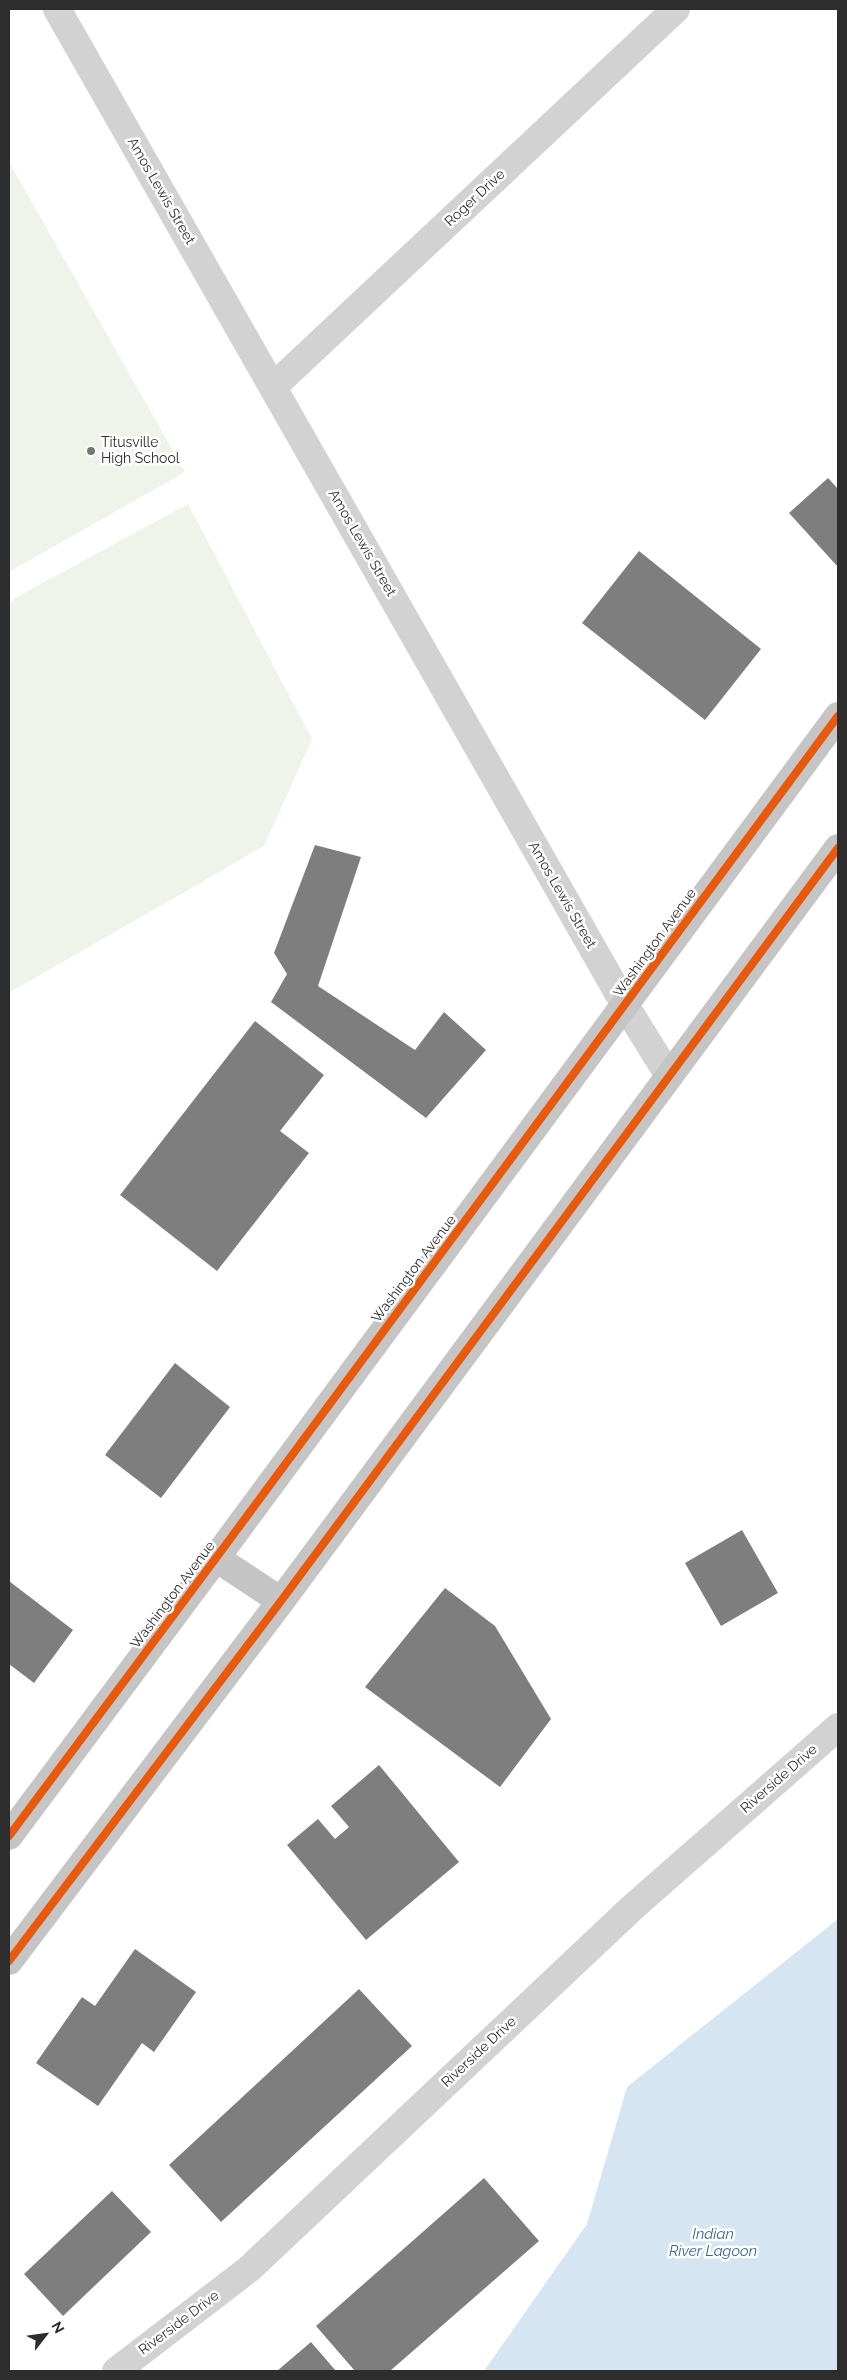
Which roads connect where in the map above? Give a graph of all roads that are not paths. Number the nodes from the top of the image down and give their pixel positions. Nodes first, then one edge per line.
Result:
1 (57, 9) edge
2 (676, 9) edge
3 (273, 387) junction
4 (838, 716) edge
5 (838, 848) edge
6 (625, 1005) junction
7 (669, 1076) junction
8 (216, 1558) junction
9 (281, 1601) junction
10 (838, 1727) edge
11 (9, 1836) edge
12 (9, 1961) edge
13 (116, 2371) edge

1 - 3 street, Amos Lewis Street
2 - 3 street, Roger Drive
3 - 6 street, Amos Lewis Street
4 - 6 main road, Washington Avenue
5 - 7 main road
6 - 7 street, Amos Lewis Street
6 - 8 main road, Washington Avenue
7 - 9 main road
8 - 9 main road
8 - 11 main road, Washington Avenue
9 - 12 main road
10 - 13 street, Riverside Drive

